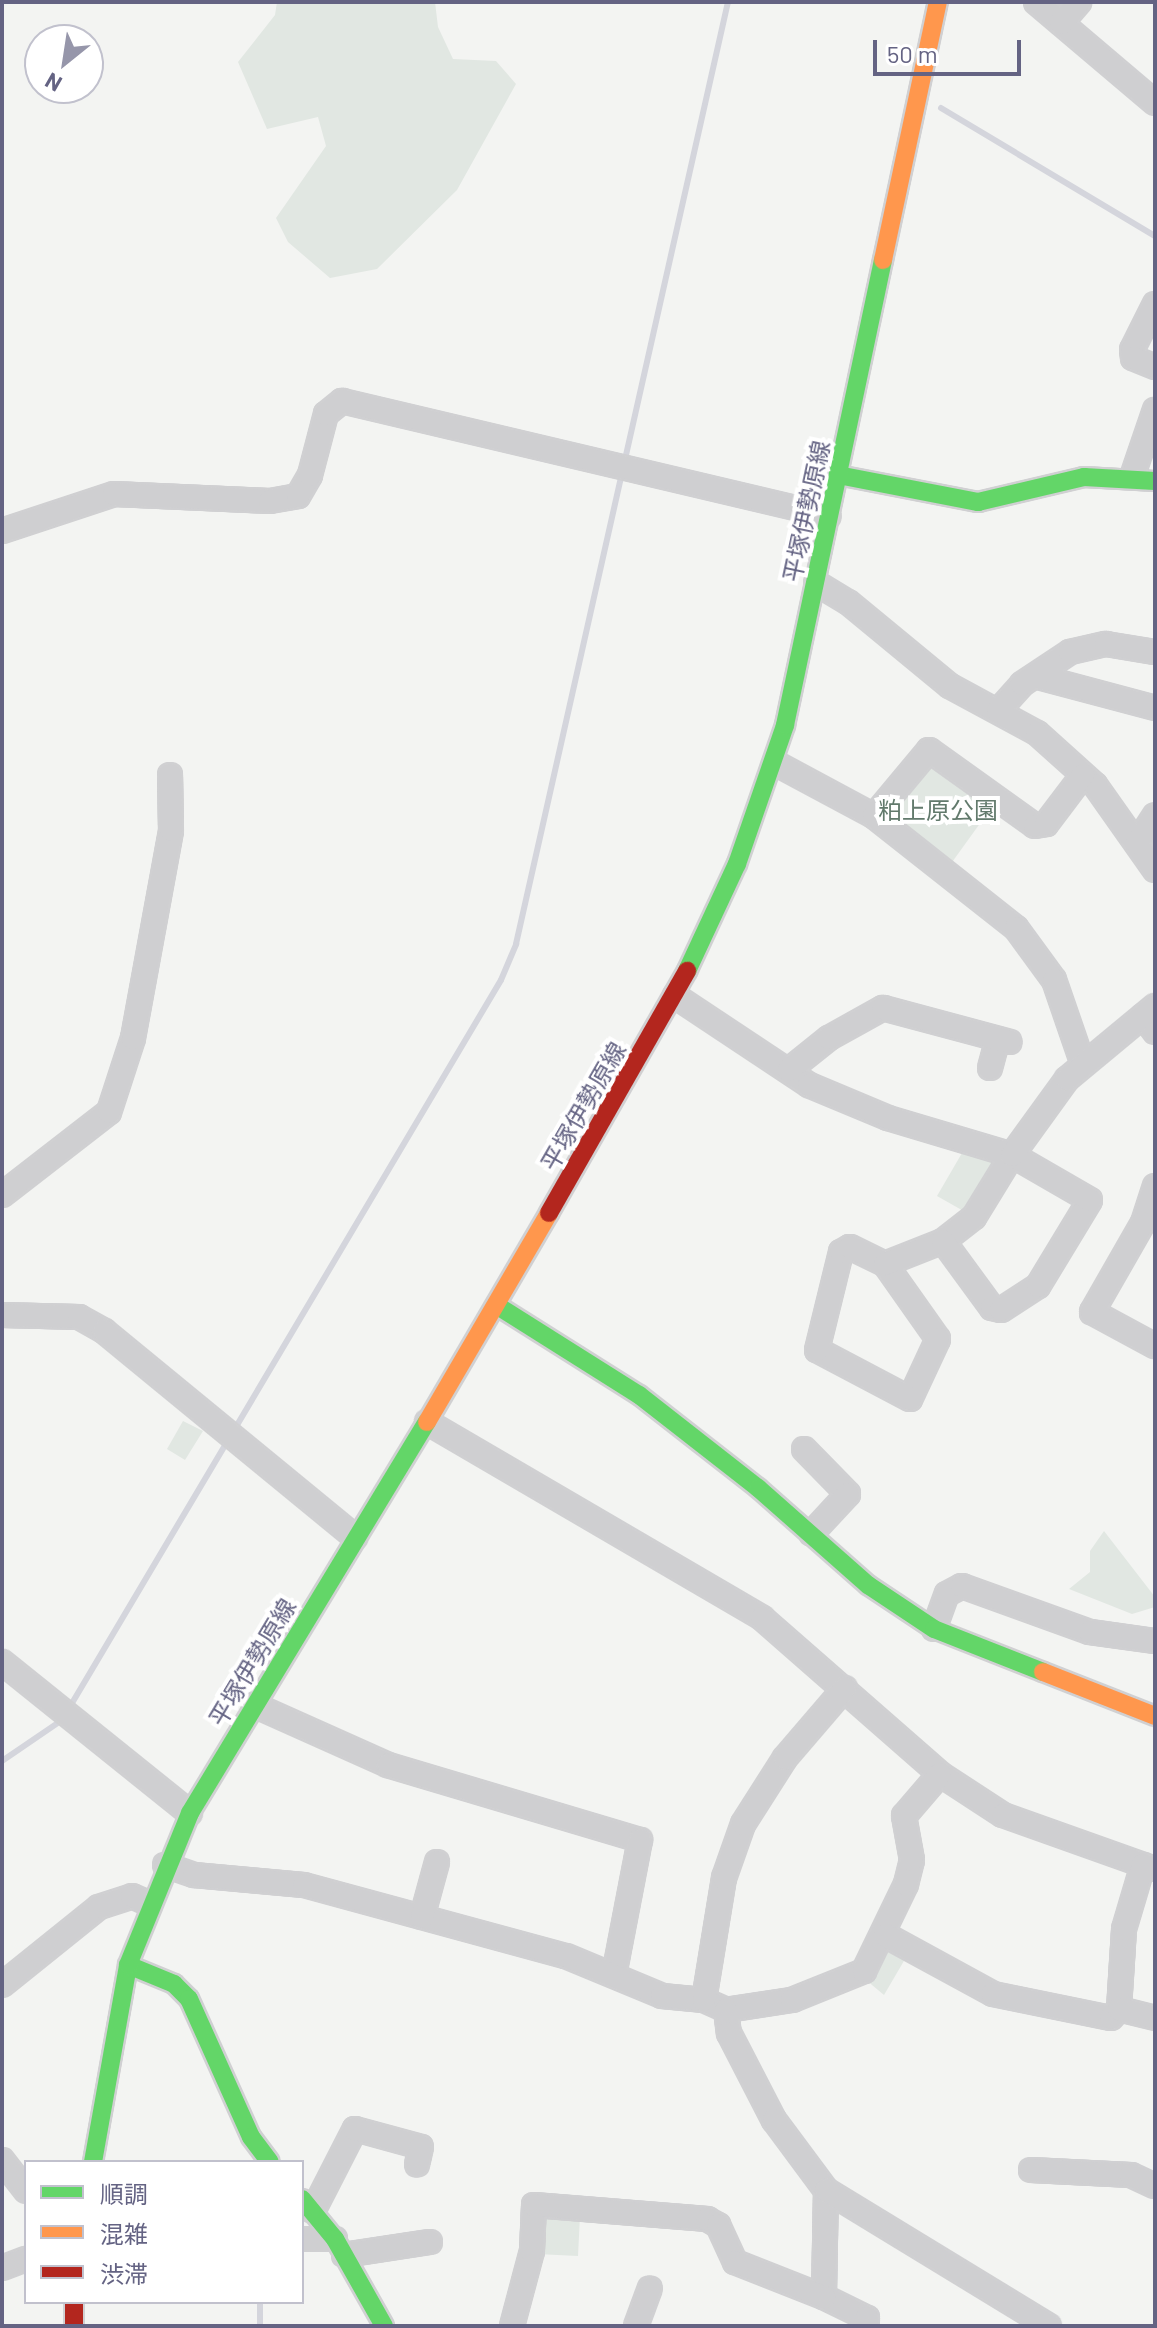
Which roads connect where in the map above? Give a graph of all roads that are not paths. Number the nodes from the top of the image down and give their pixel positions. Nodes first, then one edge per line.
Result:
1 (938, 2) edge
2 (1036, 2) edge
3 (1079, 2) edge
4 (1061, 23) junction
5 (1155, 103) edge
6 (1155, 304) edge
7 (1155, 367) edge
8 (1155, 410) edge
9 (838, 475) junction
10 (1132, 477) junction
11 (1155, 481) edge
12 (829, 516) junction
13 (2, 531) edge
14 (816, 583) junction
15 (1155, 652) edge
16 (1035, 676) junction
17 (1155, 708) edge
18 (998, 711) junction
19 (775, 763) junction
20 (170, 775) dead end
21 (1083, 775) junction
22 (1155, 815) edge
23 (874, 816) junction
24 (1137, 843) junction
25 (1155, 870) edge
26 (675, 996) junction
27 (1151, 1018) edge
28 (1083, 1064) junction
29 (990, 1068) dead end
30 (789, 1070) junction
31 (1012, 1155) junction
32 (1155, 1186) edge
33 (2, 1195) edge
34 (943, 1241) junction
35 (885, 1264) junction
36 (496, 1305) junction
37 (2, 1315) edge
38 (1155, 1346) edge
39 (427, 1422) junction
40 (804, 1449) dead end
41 (811, 1534) junction
42 (355, 1537) junction
43 (934, 1629) junction
44 (1155, 1641) edge
45 (2, 1662) edge
46 (845, 1688) junction
47 (254, 1705) junction
48 (1155, 1716) edge
49 (940, 1774) junction
50 (190, 1813) junction
51 (437, 1862) dead end
52 (165, 1865) junction
53 (1149, 1867) edge
54 (150, 1904) junction
55 (422, 1917) junction
56 (885, 1935) junction
57 (128, 1965) junction
58 (614, 1975) junction
59 (2, 1985) edge
60 (704, 2000) junction
61 (1119, 2009) junction
62 (726, 2010) junction
63 (1155, 2018) edge
64 (420, 2150) dead end
65 (2, 2160) edge
66 (93, 2160) edge
67 (268, 2160) edge
68 (1031, 2170) dead end
69 (1155, 2186) edge
70 (24, 2188) edge
71 (826, 2190) junction
72 (307, 2205) edge
73 (304, 2239) edge
74 (430, 2242) dead end
75 (339, 2247) junction
76 (24, 2260) edge
77 (2, 2268) edge
78 (650, 2288) dead end
79 (824, 2297) junction
80 (74, 2304) edge
81 (74, 2326) edge
82 (384, 2326) edge
83 (512, 2326) edge
84 (636, 2326) edge
85 (867, 2326) edge
86 (1049, 2326) edge

1 - 9 main road, 平塚伊勢原線
2 - 4 street
3 - 4 street
4 - 5 street
6 - 7 street
8 - 10 street
9 - 10 main road
9 - 12 main road, 平塚伊勢原線
10 - 11 main road
12 - 13 street
12 - 14 main road, 平塚伊勢原線
14 - 18 street
14 - 19 main road, 平塚伊勢原線
15 - 16 street
16 - 17 street
16 - 18 street
18 - 21 street
19 - 23 street
19 - 26 main road, 平塚伊勢原線
20 - 33 street
21 - 23 street
21 - 24 street
22 - 24 street
23 - 28 street
24 - 25 street
26 - 30 street
26 - 36 main road, 平塚伊勢原線
27 - 28 street
28 - 31 street
29 - 30 street
30 - 31 street
31 - 34 street
31 - 34 street
32 - 38 street
34 - 35 street
35 - 35 street
36 - 39 main road, 平塚伊勢原線
36 - 41 main road
37 - 42 street
39 - 42 main road, 平塚伊勢原線
39 - 46 street
40 - 41 street
41 - 43 main road
42 - 47 main road, 平塚伊勢原線
43 - 44 street
43 - 48 main road
45 - 50 street
46 - 49 street
46 - 60 street
47 - 50 main road, 平塚伊勢原線
47 - 58 street
49 - 53 street
49 - 56 street
50 - 52 main road, 平塚伊勢原線
51 - 55 street
52 - 54 main road, 平塚伊勢原線
52 - 55 street
53 - 61 street
54 - 57 main road, 平塚伊勢原線
54 - 59 street
55 - 58 street
56 - 61 street
56 - 62 street
57 - 66 main road, 平塚伊勢原線
57 - 67 main road
58 - 60 street
60 - 62 street
61 - 63 street
62 - 71 street
64 - 72 street
65 - 70 street
68 - 69 street
71 - 79 street
71 - 86 street
72 - 75 main road
73 - 75 street
74 - 75 street
75 - 82 main road
76 - 77 street
78 - 84 street
79 - 83 street
79 - 85 street
80 - 81 main road

